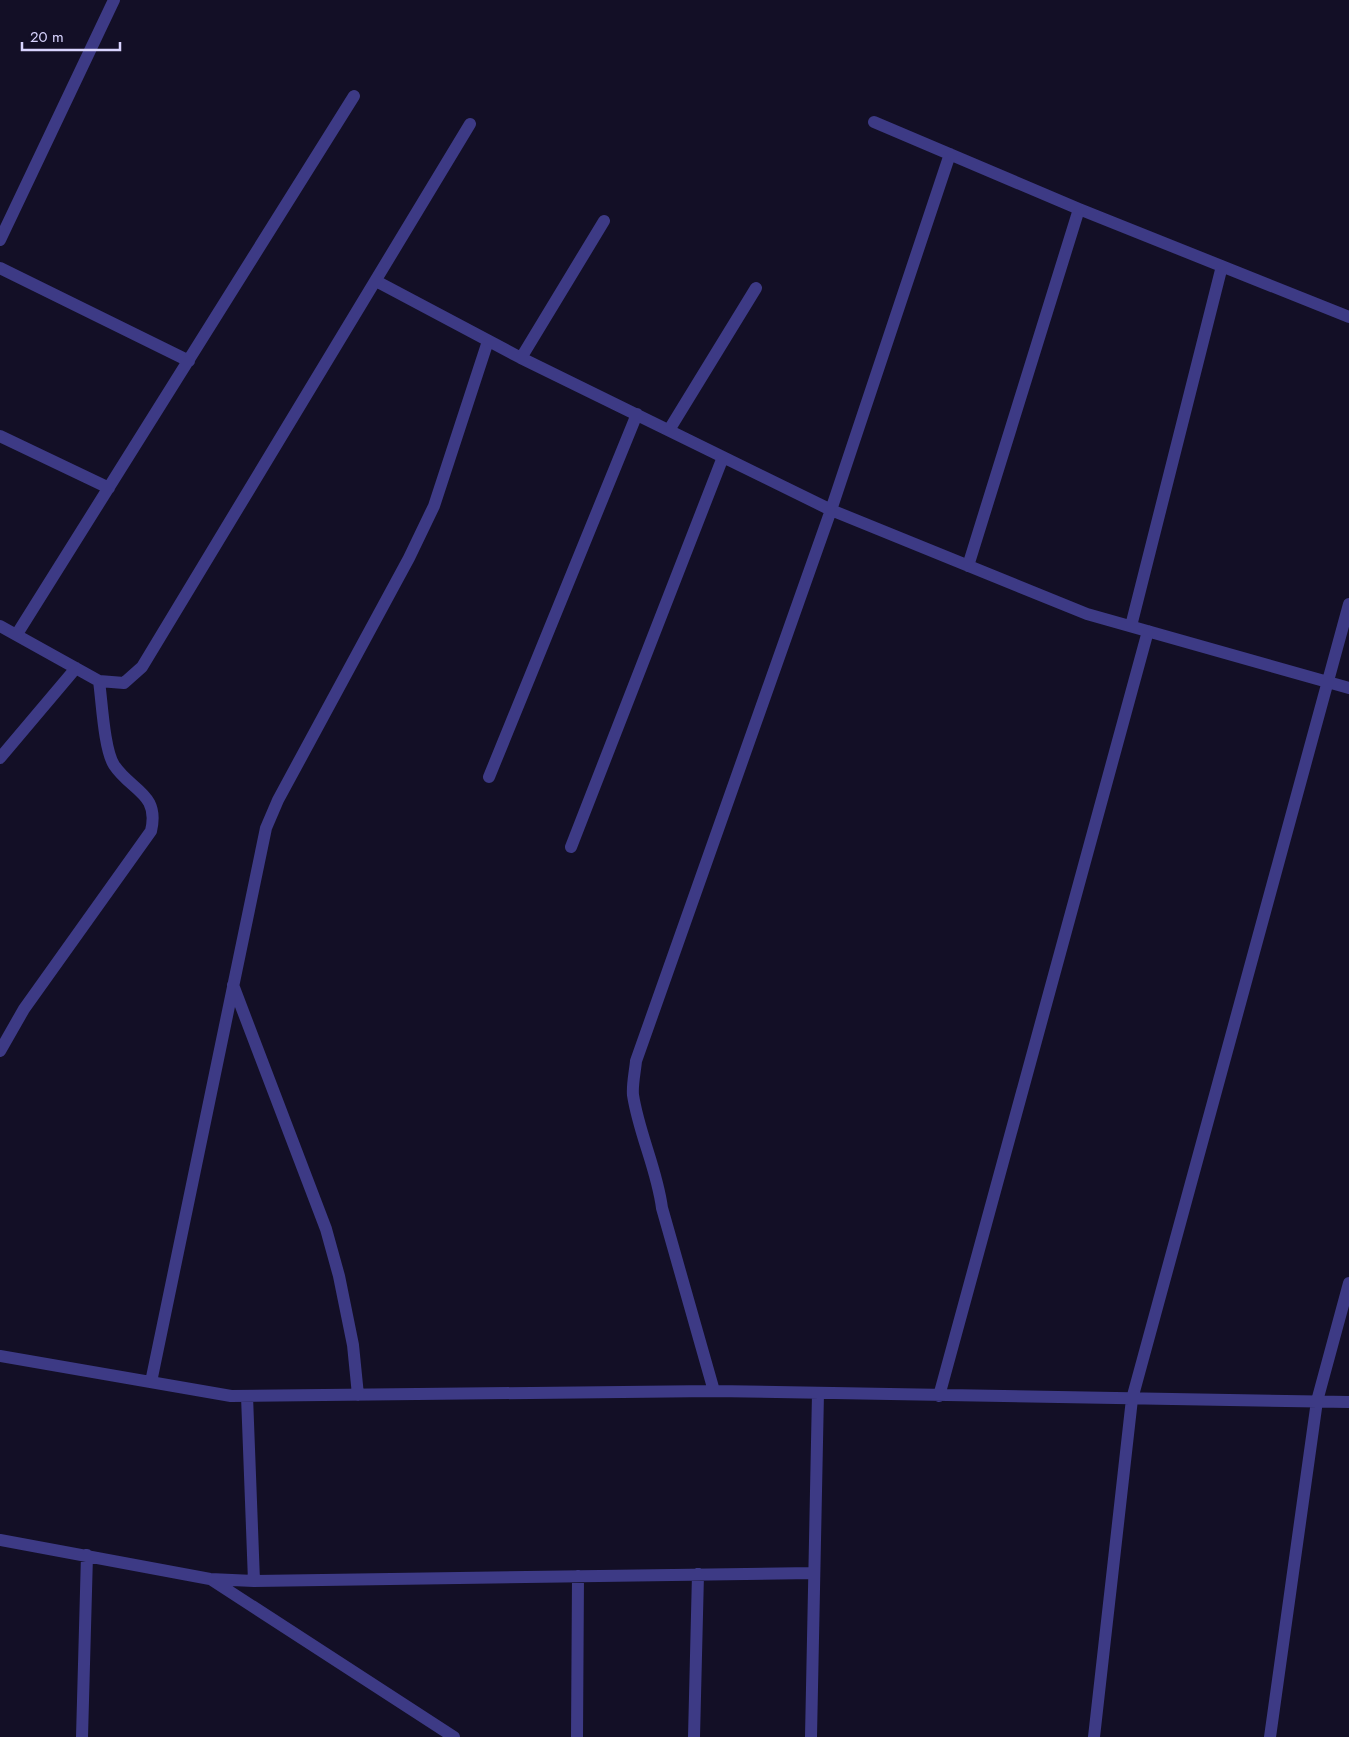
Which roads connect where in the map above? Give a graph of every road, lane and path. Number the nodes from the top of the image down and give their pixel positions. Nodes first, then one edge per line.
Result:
1 (114, 0) edge
2 (354, 96) dead end
3 (874, 122) dead end
4 (470, 124) dead end
5 (950, 154) junction
6 (1079, 208) junction
7 (604, 222) dead end
8 (0, 240) edge
9 (1222, 266) junction
10 (0, 268) edge
11 (376, 281) junction
12 (756, 288) dead end
13 (1349, 316) edge
14 (488, 341) junction
15 (521, 358) junction
16 (189, 360) junction
17 (637, 414) junction
18 (669, 430) junction
19 (0, 436) edge
20 (723, 457) junction
21 (109, 488) junction
22 (831, 510) junction
23 (968, 566) junction
24 (1349, 604) edge
25 (0, 626) edge
26 (1131, 626) junction
27 (1148, 631) junction
28 (17, 634) junction
29 (76, 668) junction
30 (99, 681) junction
31 (1328, 682) junction
32 (1349, 688) edge
33 (0, 758) edge
34 (489, 777) dead end
35 (571, 847) dead end
36 (233, 985) junction
37 (0, 1051) edge
38 (1349, 1283) edge
39 (0, 1356) edge
40 (151, 1382) junction
41 (714, 1391) junction
42 (818, 1393) junction
43 (358, 1395) junction
44 (246, 1396) junction
45 (939, 1396) junction
46 (1132, 1399) junction
47 (1318, 1401) junction
48 (1349, 1402) edge
49 (0, 1540) edge
50 (87, 1556) junction
51 (814, 1573) junction
52 (698, 1574) junction
53 (578, 1576) junction
54 (210, 1579) junction
55 (254, 1581) junction
56 (82, 1737) edge
57 (454, 1737) edge
58 (577, 1737) edge
59 (694, 1737) edge
60 (811, 1737) edge
61 (1094, 1737) edge
62 (1270, 1737) edge

1 - 8 street
2 - 16 street
3 - 5 street
4 - 11 street
5 - 6 street
5 - 22 street
6 - 9 street
6 - 23 street
7 - 15 street
9 - 13 street
9 - 26 street
10 - 16 street
11 - 14 street
11 - 30 street
12 - 18 street
14 - 15 street
14 - 36 street
15 - 17 street
16 - 21 street
17 - 18 street
17 - 34 street
18 - 20 street
19 - 21 street
20 - 22 street
20 - 35 street
21 - 28 street
22 - 23 street
22 - 41 street
23 - 26 street
24 - 31 street
25 - 28 street
26 - 27 street
27 - 31 street
27 - 45 street
28 - 29 street
29 - 30 street
29 - 33 street
30 - 37 street
31 - 32 street
31 - 46 street
36 - 40 street
36 - 43 street
38 - 47 street
39 - 40 street
40 - 44 street
41 - 42 street
41 - 43 street
42 - 45 street
42 - 51 street
43 - 44 street
44 - 55 street
45 - 46 street
46 - 47 street
46 - 61 street
47 - 48 street
47 - 62 street
49 - 50 street
50 - 54 street
50 - 56 street
51 - 52 street
51 - 60 street
52 - 53 street
52 - 59 street
53 - 55 street
53 - 58 street
54 - 55 street
54 - 57 street

